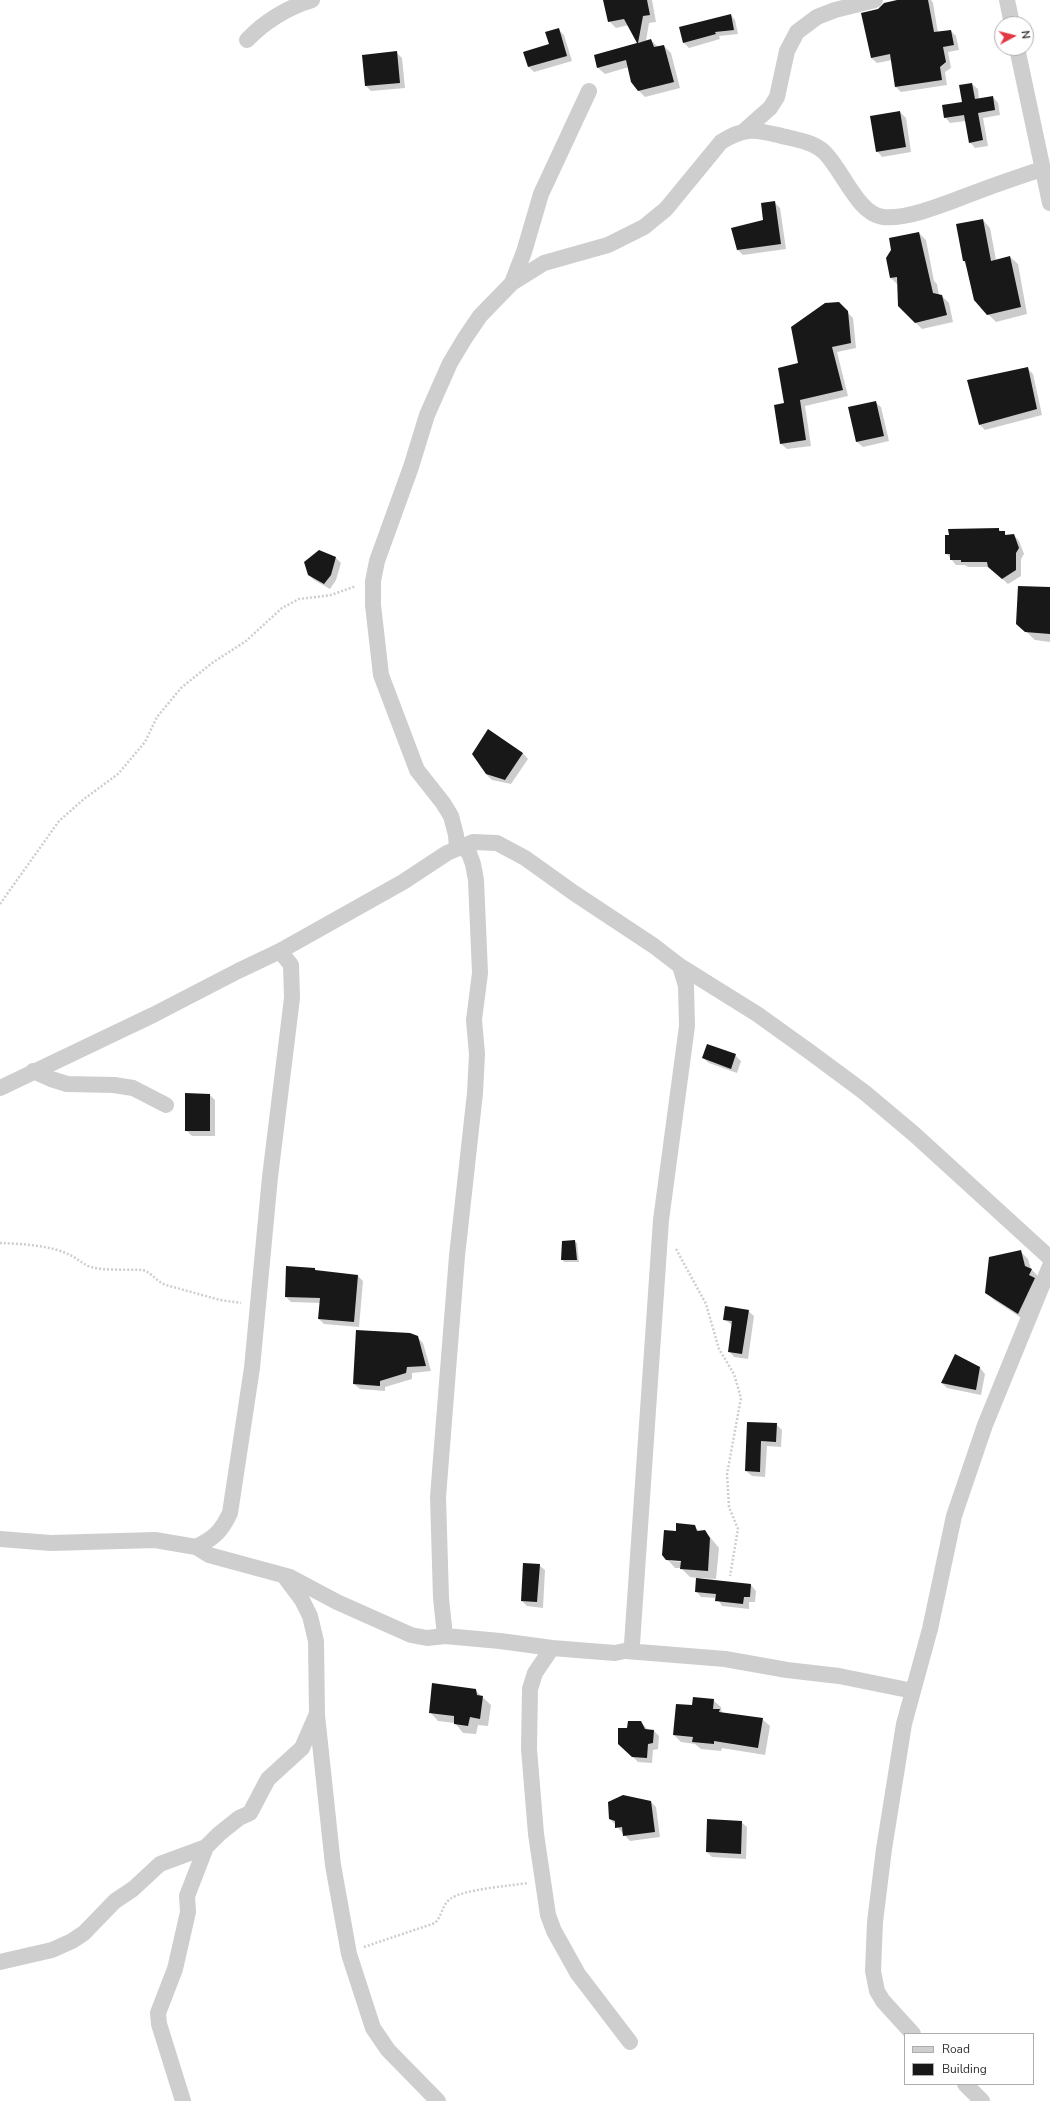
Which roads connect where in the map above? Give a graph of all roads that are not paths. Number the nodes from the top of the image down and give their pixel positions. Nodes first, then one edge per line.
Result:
1 (312, 0) edge
2 (874, 0) edge
3 (1007, 0) edge
4 (1010, 16) edge
5 (248, 40) dead end
6 (1019, 56) edge
7 (589, 91) dead end
8 (744, 131) junction
9 (1042, 169) junction
10 (1050, 203) edge
11 (512, 282) junction
12 (460, 847) junction
13 (280, 951) junction
14 (680, 966) junction
15 (33, 1071) junction
16 (0, 1088) edge
17 (166, 1105) dead end
18 (1050, 1258) edge
19 (1050, 1266) edge
20 (0, 1539) edge
21 (196, 1547) junction
22 (283, 1575) junction
23 (445, 1636) junction
24 (552, 1648) junction
25 (626, 1651) junction
26 (912, 1691) junction
27 (316, 1715) junction
28 (206, 1847) junction
29 (0, 1962) edge
30 (912, 2033) edge
31 (630, 2042) dead end
32 (966, 2085) edge
33 (183, 2101) edge
34 (438, 2101) edge
35 (982, 2101) edge

1 - 5 street
2 - 8 street
3 - 4 street
6 - 9 street
7 - 11 street
8 - 9 street
8 - 11 street
9 - 10 street
11 - 12 street
12 - 13 street
12 - 14 street
12 - 23 street
13 - 15 street
13 - 21 street
14 - 18 street
14 - 25 street
15 - 16 street
15 - 17 street
19 - 26 street
20 - 21 street
21 - 22 street
22 - 23 street
22 - 27 street
23 - 24 street
24 - 25 street
24 - 31 street
25 - 26 street
26 - 30 street
27 - 28 street
27 - 34 street
28 - 29 street
28 - 33 street
32 - 35 street

